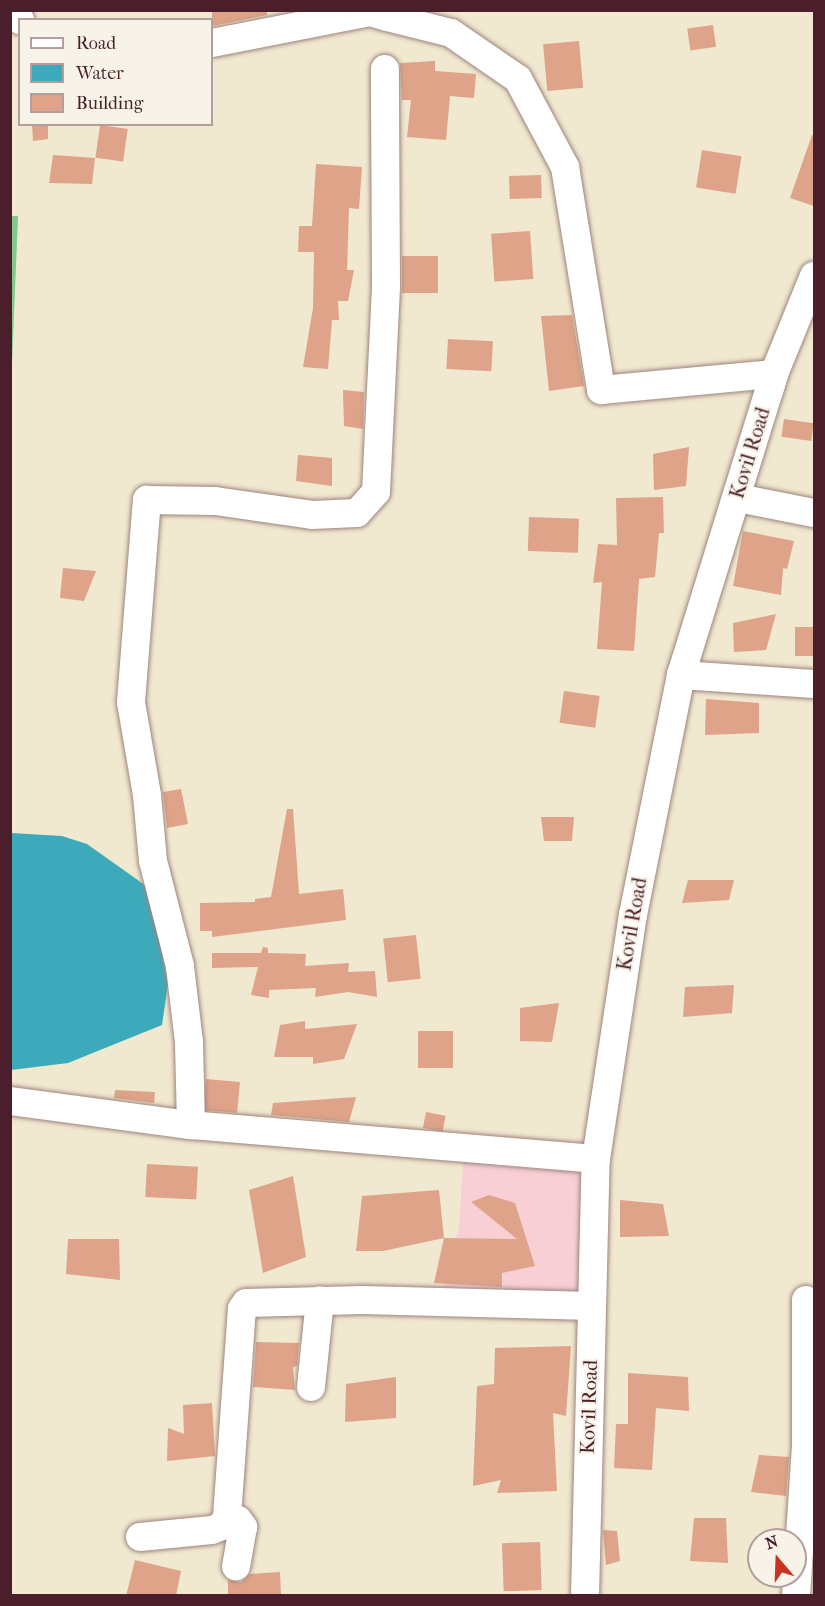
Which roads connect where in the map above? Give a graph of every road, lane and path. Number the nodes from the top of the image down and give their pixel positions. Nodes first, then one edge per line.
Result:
1 (386, 14) edge
2 (213, 43) edge
3 (385, 69) dead end
4 (814, 276) edge
5 (774, 374) junction
6 (738, 498) junction
7 (814, 513) edge
8 (683, 670) junction
9 (814, 684) edge
10 (10, 1101) edge
11 (191, 1125) junction
12 (596, 1159) junction
13 (320, 1300) junction
14 (806, 1300) dead end
15 (592, 1306) junction
16 (311, 1387) dead end
17 (227, 1517) junction
18 (140, 1537) dead end
19 (236, 1566) dead end
20 (585, 1596) edge
21 (796, 1596) edge

1 - 2 street
1 - 5 street
3 - 11 street
4 - 5 street, Kovil Road
5 - 6 street
5 - 8 street, Kovil Road
6 - 7 street
6 - 8 street
8 - 9 street
8 - 12 street, Kovil Road
10 - 11 street
11 - 12 street
12 - 15 street, Kovil Road
13 - 15 street
13 - 16 street
13 - 17 street
14 - 21 street
15 - 20 street, Kovil Road
17 - 18 street
17 - 19 street

